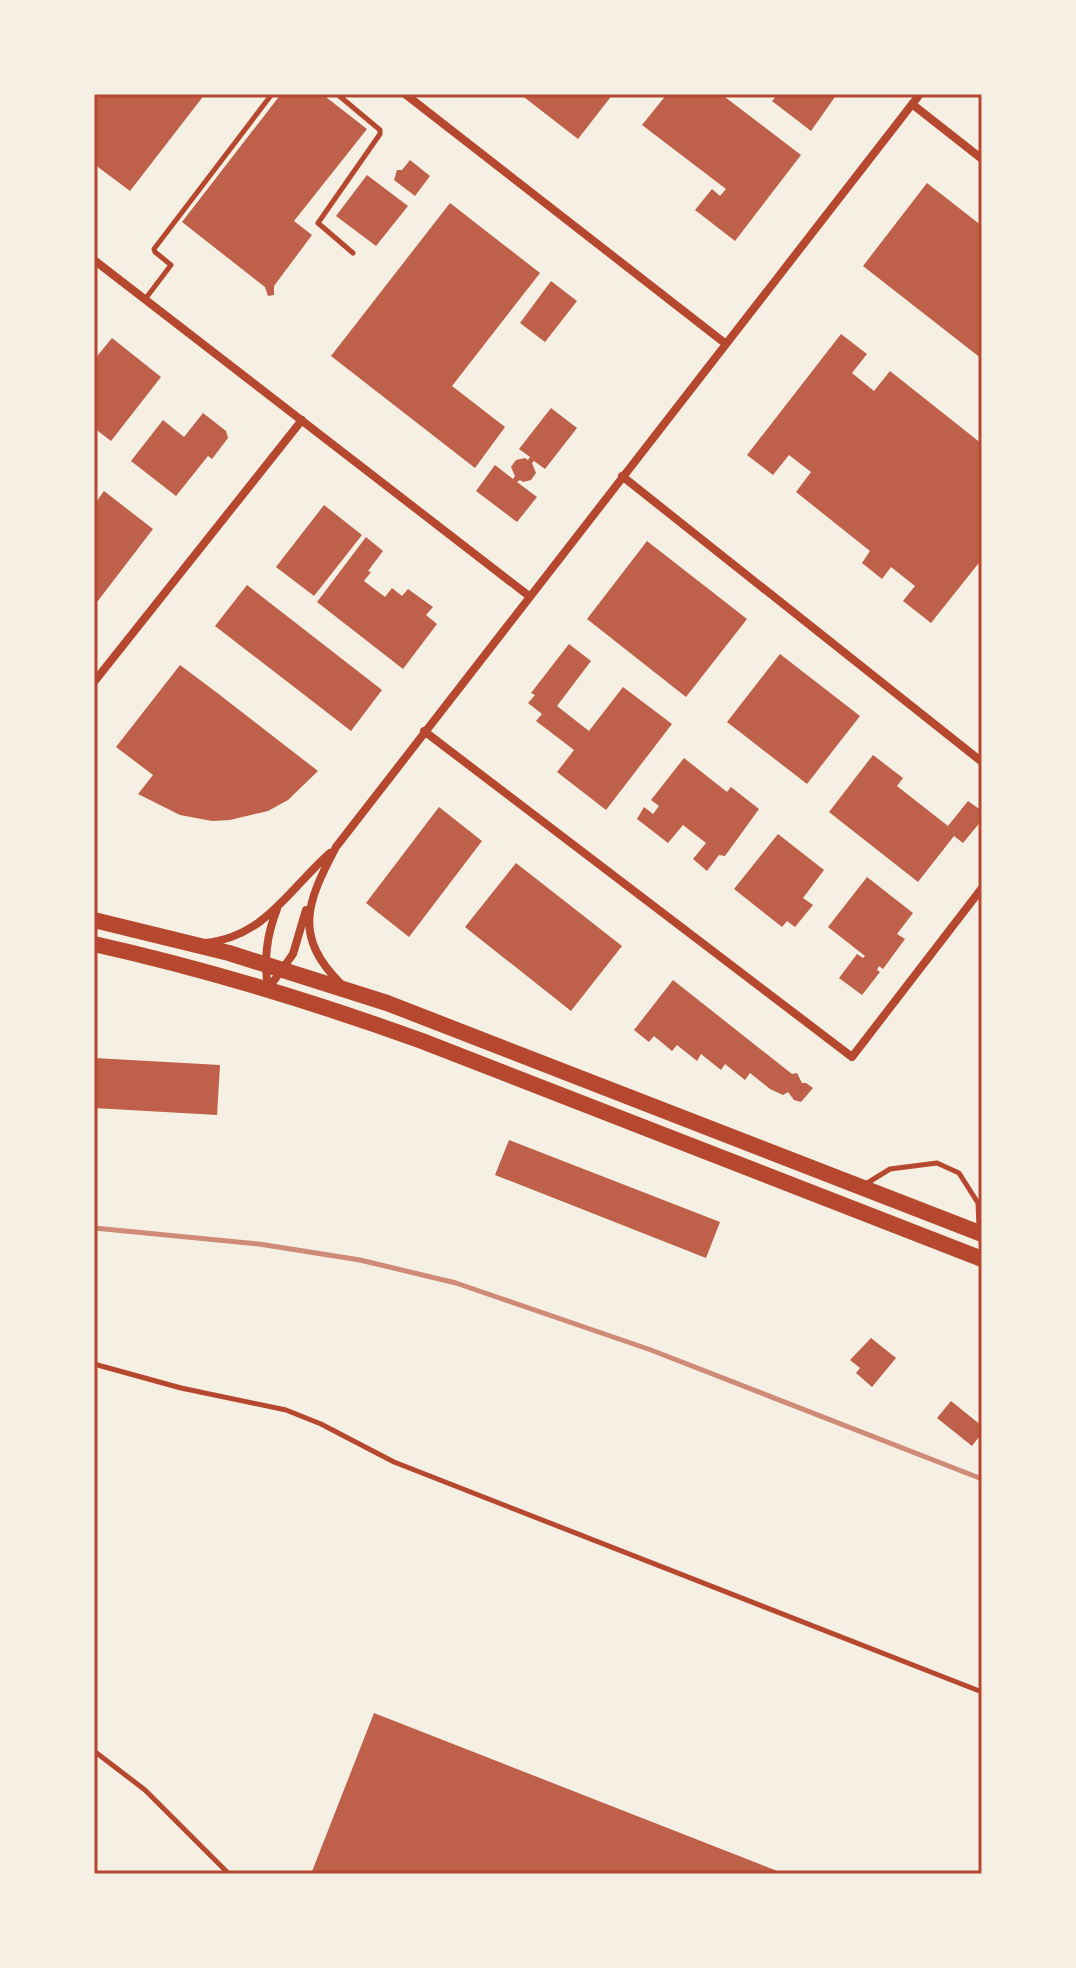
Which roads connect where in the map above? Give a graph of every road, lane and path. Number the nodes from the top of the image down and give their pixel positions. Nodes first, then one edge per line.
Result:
1 (272, 94) edge
2 (337, 94) edge
3 (405, 94) edge
4 (920, 94) edge
5 (912, 104) junction
6 (982, 159) edge
7 (353, 253) dead end
8 (96, 264) edge
9 (146, 298) junction
10 (726, 344) junction
11 (302, 420) junction
12 (622, 476) junction
13 (529, 596) junction
14 (94, 682) edge
15 (424, 731) junction
16 (982, 762) edge
17 (336, 847) junction
18 (982, 888) edge
19 (311, 898) junction
20 (277, 908) junction
21 (94, 920) edge
22 (94, 944) edge
23 (193, 944) junction
24 (264, 964) junction
25 (284, 969) junction
26 (268, 989) junction
27 (346, 989) junction
28 (860, 1187) junction
29 (981, 1234) edge
30 (982, 1259) edge
31 (94, 1364) edge
32 (982, 1692) edge
33 (94, 1751) edge
34 (229, 1874) edge

1 - 9 lane
2 - 7 lane
3 - 10 street
4 - 5 street
5 - 6 street
5 - 10 street
8 - 9 street
9 - 11 street
10 - 12 street
11 - 13 street
11 - 14 street
12 - 13 street
12 - 16 street
13 - 15 street
15 - 17 street
15 - 18 street
17 - 19 street
17 - 20 street
19 - 25 street
19 - 27 street
20 - 23 street
20 - 24 street
21 - 23 main road
22 - 26 main road
23 - 24 main road
24 - 25 main road
24 - 26 street
25 - 26 street
25 - 27 main road
26 - 30 main road
27 - 28 main road
28 - 29 main road
28 - 29 lane
31 - 32 lane
33 - 34 lane

